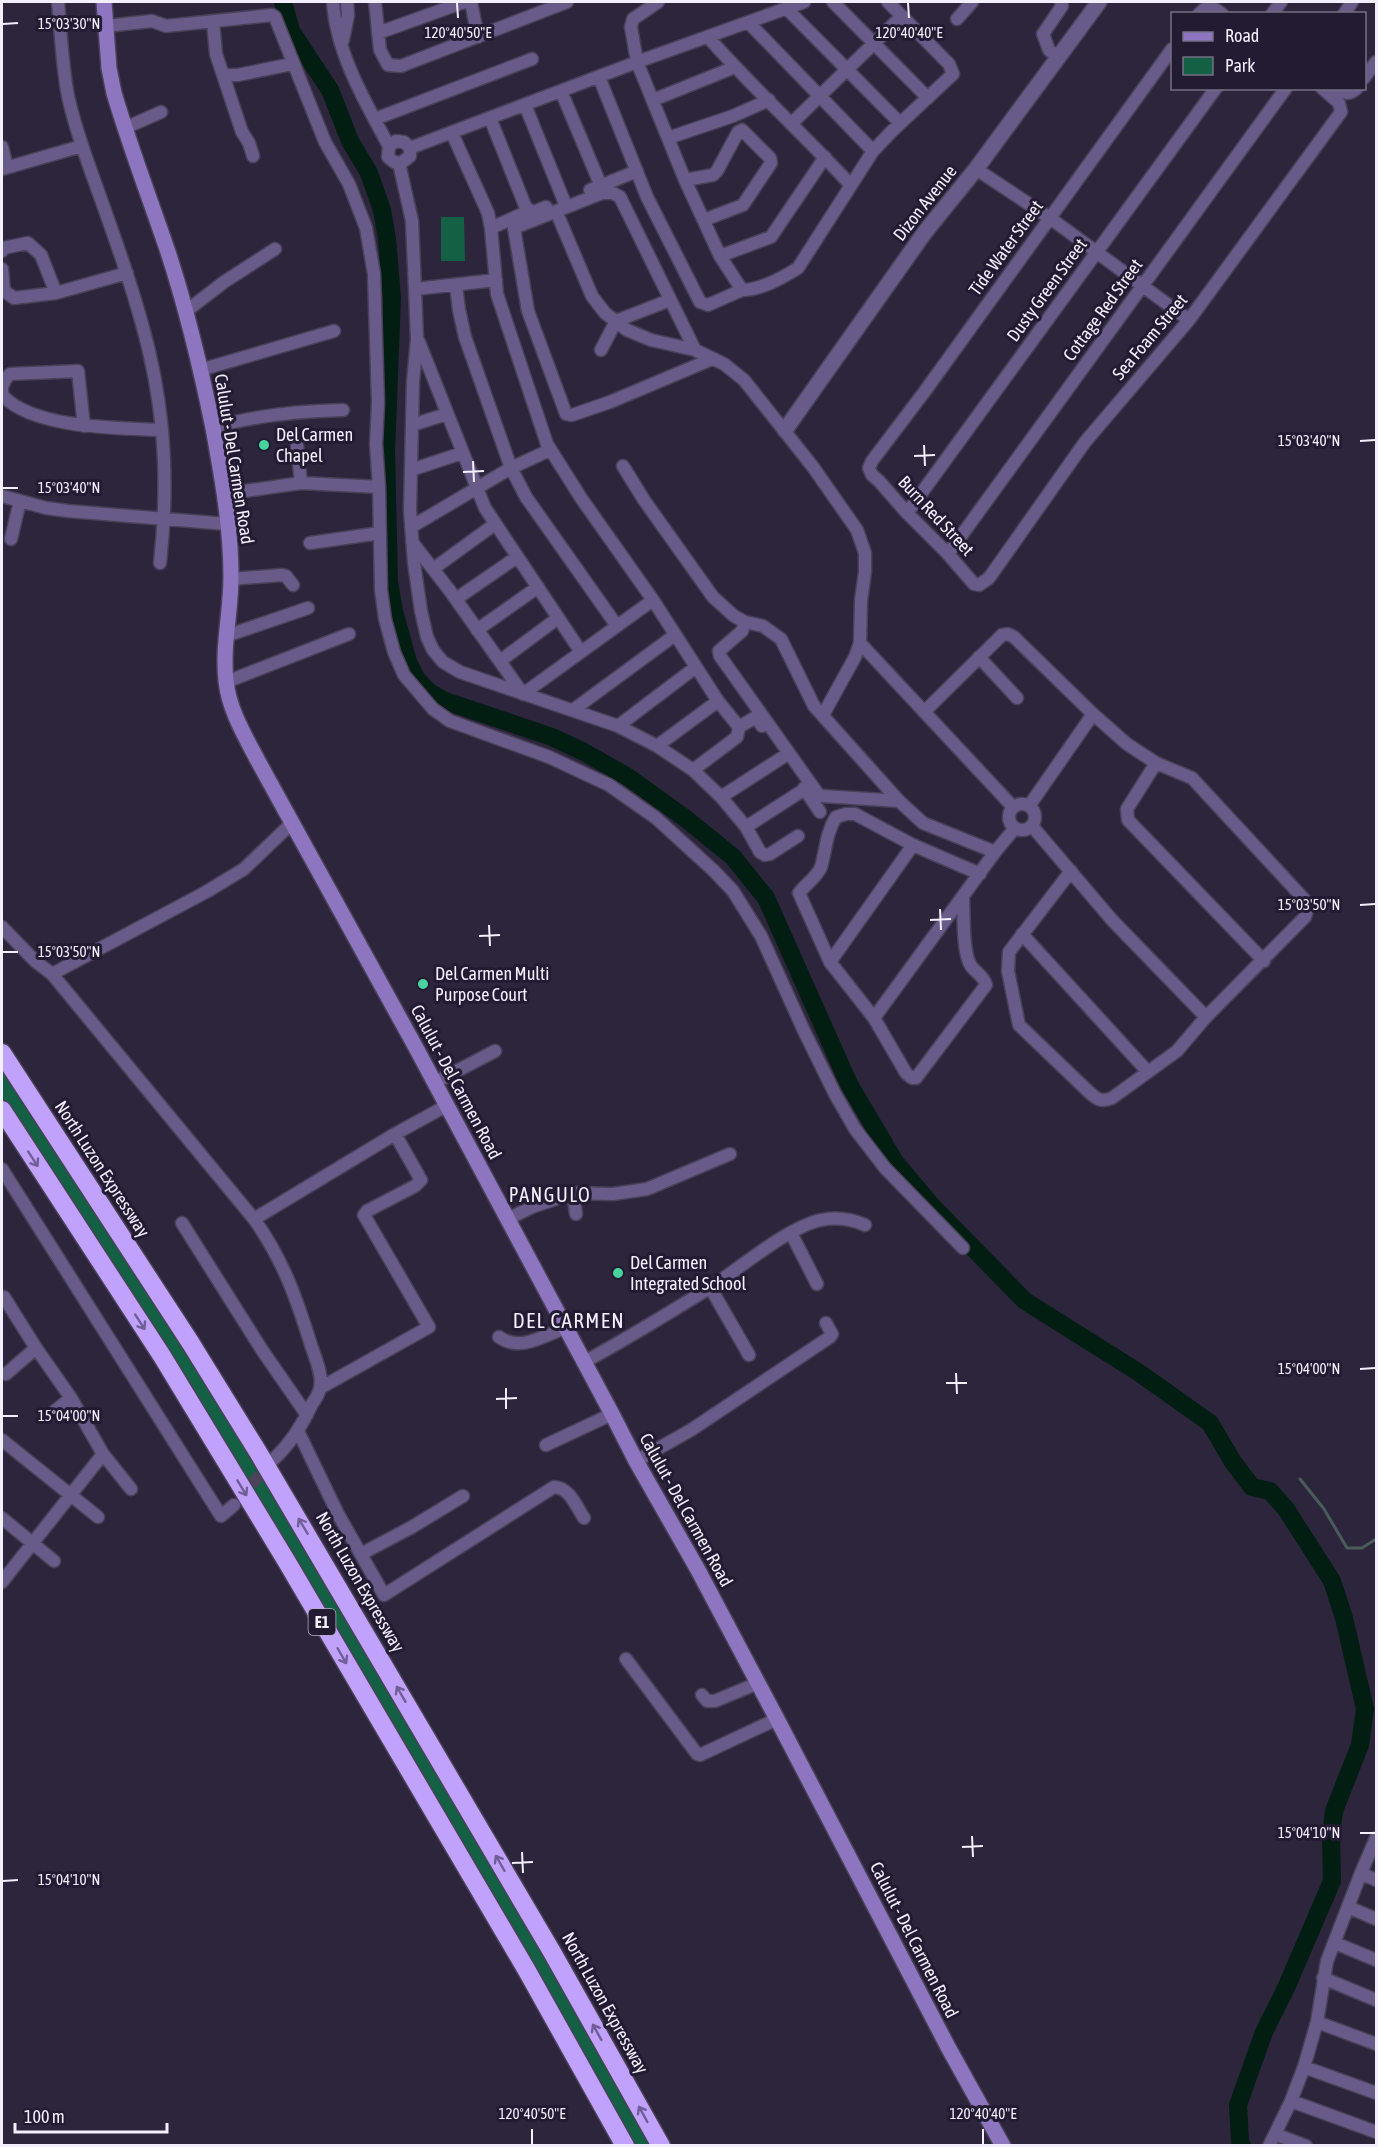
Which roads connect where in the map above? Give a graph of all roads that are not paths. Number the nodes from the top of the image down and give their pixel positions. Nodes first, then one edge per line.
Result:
1 (58, 2) edge
2 (104, 2) edge
3 (333, 2) edge
4 (347, 2) edge
5 (375, 2) edge
6 (464, 2) edge
7 (471, 2) edge
8 (567, 2) edge
9 (658, 2) edge
10 (804, 2) edge
11 (833, 2) edge
12 (888, 2) edge
13 (972, 2) edge
14 (1061, 2) edge
15 (1100, 2) edge
16 (1213, 3) edge
17 (786, 8) junction
18 (1201, 12) edge
19 (1229, 12) edge
20 (902, 16) junction
21 (957, 19) dead end
22 (213, 22) junction
23 (748, 22) junction
24 (106, 26) junction
25 (378, 33) junction
26 (478, 37) junction
27 (708, 38) junction
28 (874, 43) junction
29 (343, 44) junction
30 (1171, 53) edge
31 (1059, 57) junction
32 (532, 59) dead end
33 (637, 62) junction
34 (1377, 62) edge
35 (292, 64) junction
36 (735, 68) junction
37 (848, 69) junction
38 (223, 75) junction
39 (599, 77) junction
40 (1366, 77) edge
41 (1215, 90) edge
42 (1286, 90) edge
43 (1324, 90) edge
44 (561, 91) junction
45 (819, 97) junction
46 (928, 98) junction
47 (653, 100) junction
48 (769, 100) junction
49 (525, 105) junction
50 (162, 112) dead end
51 (733, 116) junction
52 (489, 118) junction
53 (375, 119) junction
54 (792, 123) junction
55 (900, 123) junction
56 (125, 128) junction
57 (740, 131) junction
58 (452, 133) junction
59 (668, 138) junction
60 (82, 146) junction
61 (389, 146) junction
62 (2, 147) edge
63 (410, 148) junction
64 (873, 150) junction
65 (253, 156) dead end
66 (825, 157) junction
67 (399, 163) junction
68 (4, 168) edge
69 (976, 169) junction
70 (637, 171) junction
71 (685, 180) junction
72 (852, 182) junction
73 (601, 186) junction
74 (560, 206) junction
75 (530, 211) junction
76 (1050, 218) junction
77 (704, 220) junction
78 (491, 228) junction
79 (275, 249) dead end
80 (2, 251) edge
81 (1098, 253) junction
82 (720, 256) junction
83 (2, 269) edge
84 (127, 273) junction
85 (496, 280) junction
86 (456, 285) junction
87 (1143, 285) junction
88 (415, 289) junction
89 (741, 290) junction
90 (56, 294) junction
91 (670, 300) junction
92 (186, 312) junction
93 (1189, 320) junction
94 (616, 321) junction
95 (334, 331) dead end
96 (417, 339) junction
97 (601, 350) dead end
98 (695, 350) junction
99 (712, 359) junction
100 (200, 370) junction
101 (343, 410) dead end
102 (447, 414) junction
103 (412, 425) junction
104 (84, 426) junction
105 (212, 428) junction
106 (162, 430) junction
107 (785, 430) junction
108 (297, 445) dead end
109 (550, 450) junction
110 (462, 453) junction
111 (623, 466) dead end
112 (511, 468) junction
113 (870, 468) joint
114 (411, 470) junction
115 (301, 483) junction
116 (378, 487) junction
117 (476, 488) junction
118 (224, 494) junction
119 (2, 496) edge
120 (21, 501) junction
121 (907, 513) junction
122 (165, 520) junction
123 (228, 524) junction
124 (495, 524) junction
125 (411, 526) junction
126 (380, 533) junction
127 (11, 539) dead end
128 (412, 542) junction
129 (310, 543) dead end
130 (948, 554) junction
131 (518, 557) junction
132 (160, 563) dead end
133 (433, 569) junction
134 (231, 579) junction
135 (293, 585) dead end
136 (979, 585) joint
137 (538, 587) junction
138 (456, 599) junction
139 (653, 600) junction
140 (308, 608) dead end
141 (558, 618) junction
142 (745, 622) junction
143 (616, 626) junction
144 (477, 630) junction
145 (349, 634) dead end
146 (675, 635) junction
147 (226, 636) junction
148 (860, 643) junction
149 (581, 652) junction
150 (979, 657) junction
151 (500, 661) junction
152 (696, 667) junction
153 (226, 682) junction
154 (523, 694) junction
155 (1017, 698) dead end
156 (718, 701) junction
157 (573, 710) junction
158 (924, 712) junction
159 (1093, 714) junction
160 (823, 715) junction
161 (618, 726) junction
162 (739, 727) junction
163 (657, 746) junction
164 (783, 757) junction
165 (1156, 763) junction
166 (693, 770) junction
167 (805, 789) junction
168 (721, 797) junction
169 (899, 801) junction
170 (1029, 806) junction
171 (1013, 807) junction
172 (820, 812) dead end
173 (293, 822) junction
174 (1032, 826) junction
175 (746, 827) junction
176 (1015, 828) junction
177 (798, 836) dead end
178 (913, 845) junction
179 (995, 852) junction
180 (1071, 871) junction
181 (980, 874) junction
182 (963, 897) junction
183 (2, 927) edge
184 (1022, 934) junction
185 (1264, 961) junction
186 (830, 962) junction
187 (52, 974) junction
188 (1206, 1017) junction
189 (874, 1018) junction
190 (495, 1051) dead end
191 (2, 1053) edge
192 (1148, 1072) junction
193 (434, 1083) junction
194 (446, 1106) junction
195 (2, 1110) edge
196 (395, 1134) junction
197 (730, 1154) dead end
198 (2, 1168) edge
199 (573, 1193) junction
200 (576, 1214) dead end
201 (254, 1219) junction
202 (508, 1220) junction
203 (182, 1223) dead end
204 (865, 1225) dead end
205 (791, 1233) junction
206 (963, 1248) dead end
207 (817, 1284) dead end
208 (710, 1287) junction
209 (2, 1299) edge
210 (826, 1323) dead end
211 (565, 1328) junction
212 (499, 1337) dead end
213 (36, 1348) junction
214 (749, 1355) dead end
215 (584, 1362) junction
216 (6, 1374) dead end
217 (321, 1388) junction
218 (71, 1398) junction
219 (612, 1413) junction
220 (51, 1414) dead end
221 (307, 1415) junction
222 (298, 1431) junction
223 (2, 1440) edge
224 (546, 1444) dead end
225 (103, 1454) junction
226 (273, 1460) tunnel mouth
227 (636, 1461) junction
228 (131, 1489) dead end
229 (70, 1496) junction
230 (463, 1496) dead end
231 (234, 1505) dead end
232 (98, 1517) dead end
233 (2, 1518) edge
234 (584, 1518) dead end
235 (33, 1544) junction
236 (361, 1554) junction
237 (54, 1561) dead end
238 (2, 1582) edge
239 (626, 1659) dead end
240 (758, 1683) junction
241 (702, 1695) dead end
242 (777, 1719) junction
243 (1376, 1837) edge
244 (1360, 1874) junction
245 (1377, 1880) edge
246 (1348, 1908) junction
247 (1377, 1919) edge
248 (1335, 1943) junction
249 (1377, 1960) edge
250 (1323, 1978) junction
251 (1377, 2000) edge
252 (1317, 2022) junction
253 (1377, 2044) edge
254 (1304, 2067) junction
255 (1377, 2093) edge
256 (1291, 2101) junction
257 (1377, 2132) edge
258 (1272, 2140) edge
259 (625, 2145) edge
260 (661, 2145) edge
261 (1003, 2145) edge
262 (1306, 2145) edge

1 - 60 street
2 - 24 main road, Calulut - Del Carmen Road
3 - 29 street
4 - 29 street
5 - 25 street
6 - 25 street
7 - 26 street
8 - 26 street
9 - 33 street
10 - 17 street
11 - 28 street
12 - 20 street
13 - 21 street
14 - 31 street
15 - 31 street, Dizon Avenue
16 - 18 street
16 - 19 street
17 - 23 street
17 - 37 street
20 - 28 street
20 - 46 street
22 - 24 street
22 - 35 street
22 - 38 street
23 - 27 street
23 - 45 street
24 - 56 main road, Calulut - Del Carmen Road
25 - 26 street
27 - 33 street
27 - 36 street
28 - 37 street
28 - 46 street
29 - 53 street
30 - 76 street, Tide Water Street
31 - 69 street, Dizon Avenue
32 - 53 street
33 - 39 street
33 - 47 street
34 - 40 street
35 - 38 street
35 - 116 street
36 - 47 street
36 - 48 street
37 - 45 street
37 - 55 street
38 - 65 street
39 - 44 street
39 - 70 street
41 - 81 street, Dusty Green Street
42 - 87 street, Cottage Red Street
43 - 93 street, Sea Foam Street
44 - 49 street
44 - 73 street
45 - 54 street
45 - 64 street
46 - 55 street
47 - 59 street
48 - 51 street
48 - 54 street
49 - 52 street
49 - 74 street
50 - 56 street
51 - 57 street
51 - 59 street
52 - 58 street
52 - 75 street
53 - 61 street
54 - 66 street
55 - 64 street
56 - 92 main road, Calulut - Del Carmen Road
57 - 71 street
57 - 77 street
58 - 63 street
58 - 78 street
59 - 71 street
60 - 68 street
60 - 84 street
61 - 63 street
61 - 67 street
62 - 68 street
63 - 67 street
64 - 72 street
66 - 72 street
66 - 82 street
67 - 88 street
69 - 76 street
69 - 107 street, Dizon Avenue
70 - 73 street
70 - 89 street
71 - 77 street
72 - 89 street
73 - 74 street
74 - 75 street
74 - 91 street
74 - 94 street
74 - 99 street
75 - 78 street
76 - 81 street
76 - 113 street, Tide Water Street
77 - 82 street
78 - 85 street
79 - 92 street
80 - 90 street
81 - 87 street
81 - 121 street, Dusty Green Street
82 - 89 street
83 - 90 street
84 - 90 street
84 - 106 street
85 - 86 street
85 - 109 street
86 - 88 street
86 - 112 street
87 - 93 street
87 - 130 street, Cottage Red Street
88 - 96 street
91 - 94 street
91 - 98 street
92 - 100 main road, Calulut - Del Carmen Road
93 - 136 street, Sea Foam Street
94 - 97 street
94 - 98 street
95 - 100 street
96 - 102 street
96 - 103 street
98 - 99 street
99 - 107 street
100 - 105 main road, Calulut - Del Carmen Road
101 - 105 street
102 - 103 street
102 - 110 street
103 - 114 street
104 - 104 street
104 - 106 street
105 - 118 main road, Calulut - Del Carmen Road
106 - 122 street
107 - 148 street
108 - 115 street
109 - 112 street
109 - 139 street
110 - 114 street
110 - 117 street
111 - 142 street
112 - 117 street
112 - 143 street
113 - 121 street, Burn Red Street
114 - 125 street
115 - 116 street
115 - 118 street
116 - 126 street
117 - 124 street
117 - 125 street
118 - 123 main road, Calulut - Del Carmen Road
119 - 120 street
120 - 122 street
120 - 127 street
121 - 130 street, Burn Red Street
122 - 123 street
122 - 132 street
123 - 134 main road, Calulut - Del Carmen Road
124 - 131 street
124 - 133 street
125 - 128 street
126 - 129 street
126 - 206 street
128 - 133 street
128 - 154 street
130 - 136 street, Burn Red Street
131 - 137 street
131 - 138 street
133 - 138 street
134 - 135 street
134 - 147 main road, Calulut - Del Carmen Road
137 - 141 street
137 - 144 street
138 - 144 street
139 - 143 street
139 - 146 street
140 - 147 street
141 - 149 street
141 - 151 street
142 - 160 street
142 - 169 street
143 - 149 street
144 - 151 street
145 - 153 street
146 - 152 street
146 - 157 street
147 - 153 main road, Calulut - Del Carmen Road
148 - 158 street
148 - 160 street
149 - 154 street
150 - 155 street
150 - 158 street
150 - 159 street
151 - 154 street
152 - 156 street
152 - 161 street
153 - 173 main road, Calulut - Del Carmen Road
154 - 157 street
156 - 162 street
156 - 163 street
157 - 161 street
158 - 171 street
159 - 165 street
159 - 170 street
160 - 169 street
161 - 163 street
162 - 164 street
162 - 166 street
163 - 166 street
164 - 167 street
164 - 168 street
165 - 185 street
165 - 185 street
166 - 168 street
167 - 172 street
167 - 175 street
168 - 175 street
169 - 179 street
170 - 171 street
170 - 174 street
171 - 176 street
173 - 187 street
173 - 193 main road, Calulut - Del Carmen Road
174 - 176 street
174 - 180 street
175 - 177 street
176 - 179 street
178 - 181 street
178 - 186 street
178 - 186 street
179 - 181 street
180 - 184 street
180 - 188 street
181 - 182 street
182 - 189 street
182 - 189 street
183 - 187 street
184 - 192 street
184 - 192 street
185 - 188 street
186 - 189 street
187 - 201 street
188 - 192 street
190 - 193 street
260 -> 191 highway, North Luzon Expressway / E1
193 - 194 main road, Calulut - Del Carmen Road
194 - 196 street
194 - 202 main road, Calulut - Del Carmen Road
195 -> 259 highway, E1
196 - 201 street
196 - 217 street
197 - 199 street
198 - 231 street
199 - 200 street
199 - 202 street
201 - 217 street
202 - 211 main road, Calulut - Del Carmen Road
203 - 221 street
204 - 205 street
205 - 207 street
205 - 208 street
208 - 214 street
208 - 215 street
209 - 213 street
210 - 227 street
211 - 212 street
211 - 215 main road, Calulut - Del Carmen Road
213 - 216 street
213 - 218 street
215 - 219 main road, Calulut - Del Carmen Road
217 - 221 street
218 - 220 street
218 - 225 street
219 - 224 street
219 - 227 main road, Calulut - Del Carmen Road
221 - 222 street
222 - 226 street
222 - 236 street
223 - 229 street
225 - 228 street
225 - 229 street
227 - 240 main road, Calulut - Del Carmen Road
229 - 232 street
229 - 235 street
230 - 236 street
233 - 235 street
234 - 236 street
235 - 237 street
235 - 238 street
239 - 242 street
240 - 241 street
240 - 242 main road, Calulut - Del Carmen Road
242 - 261 main road, Calulut - Del Carmen Road
243 - 244 street
244 - 245 street
244 - 246 street
246 - 247 street
246 - 248 street
248 - 249 street
248 - 250 street
250 - 251 street
250 - 252 street
252 - 253 street
252 - 254 street
254 - 255 street
254 - 256 street
256 - 257 street
256 - 258 street
258 - 262 street

